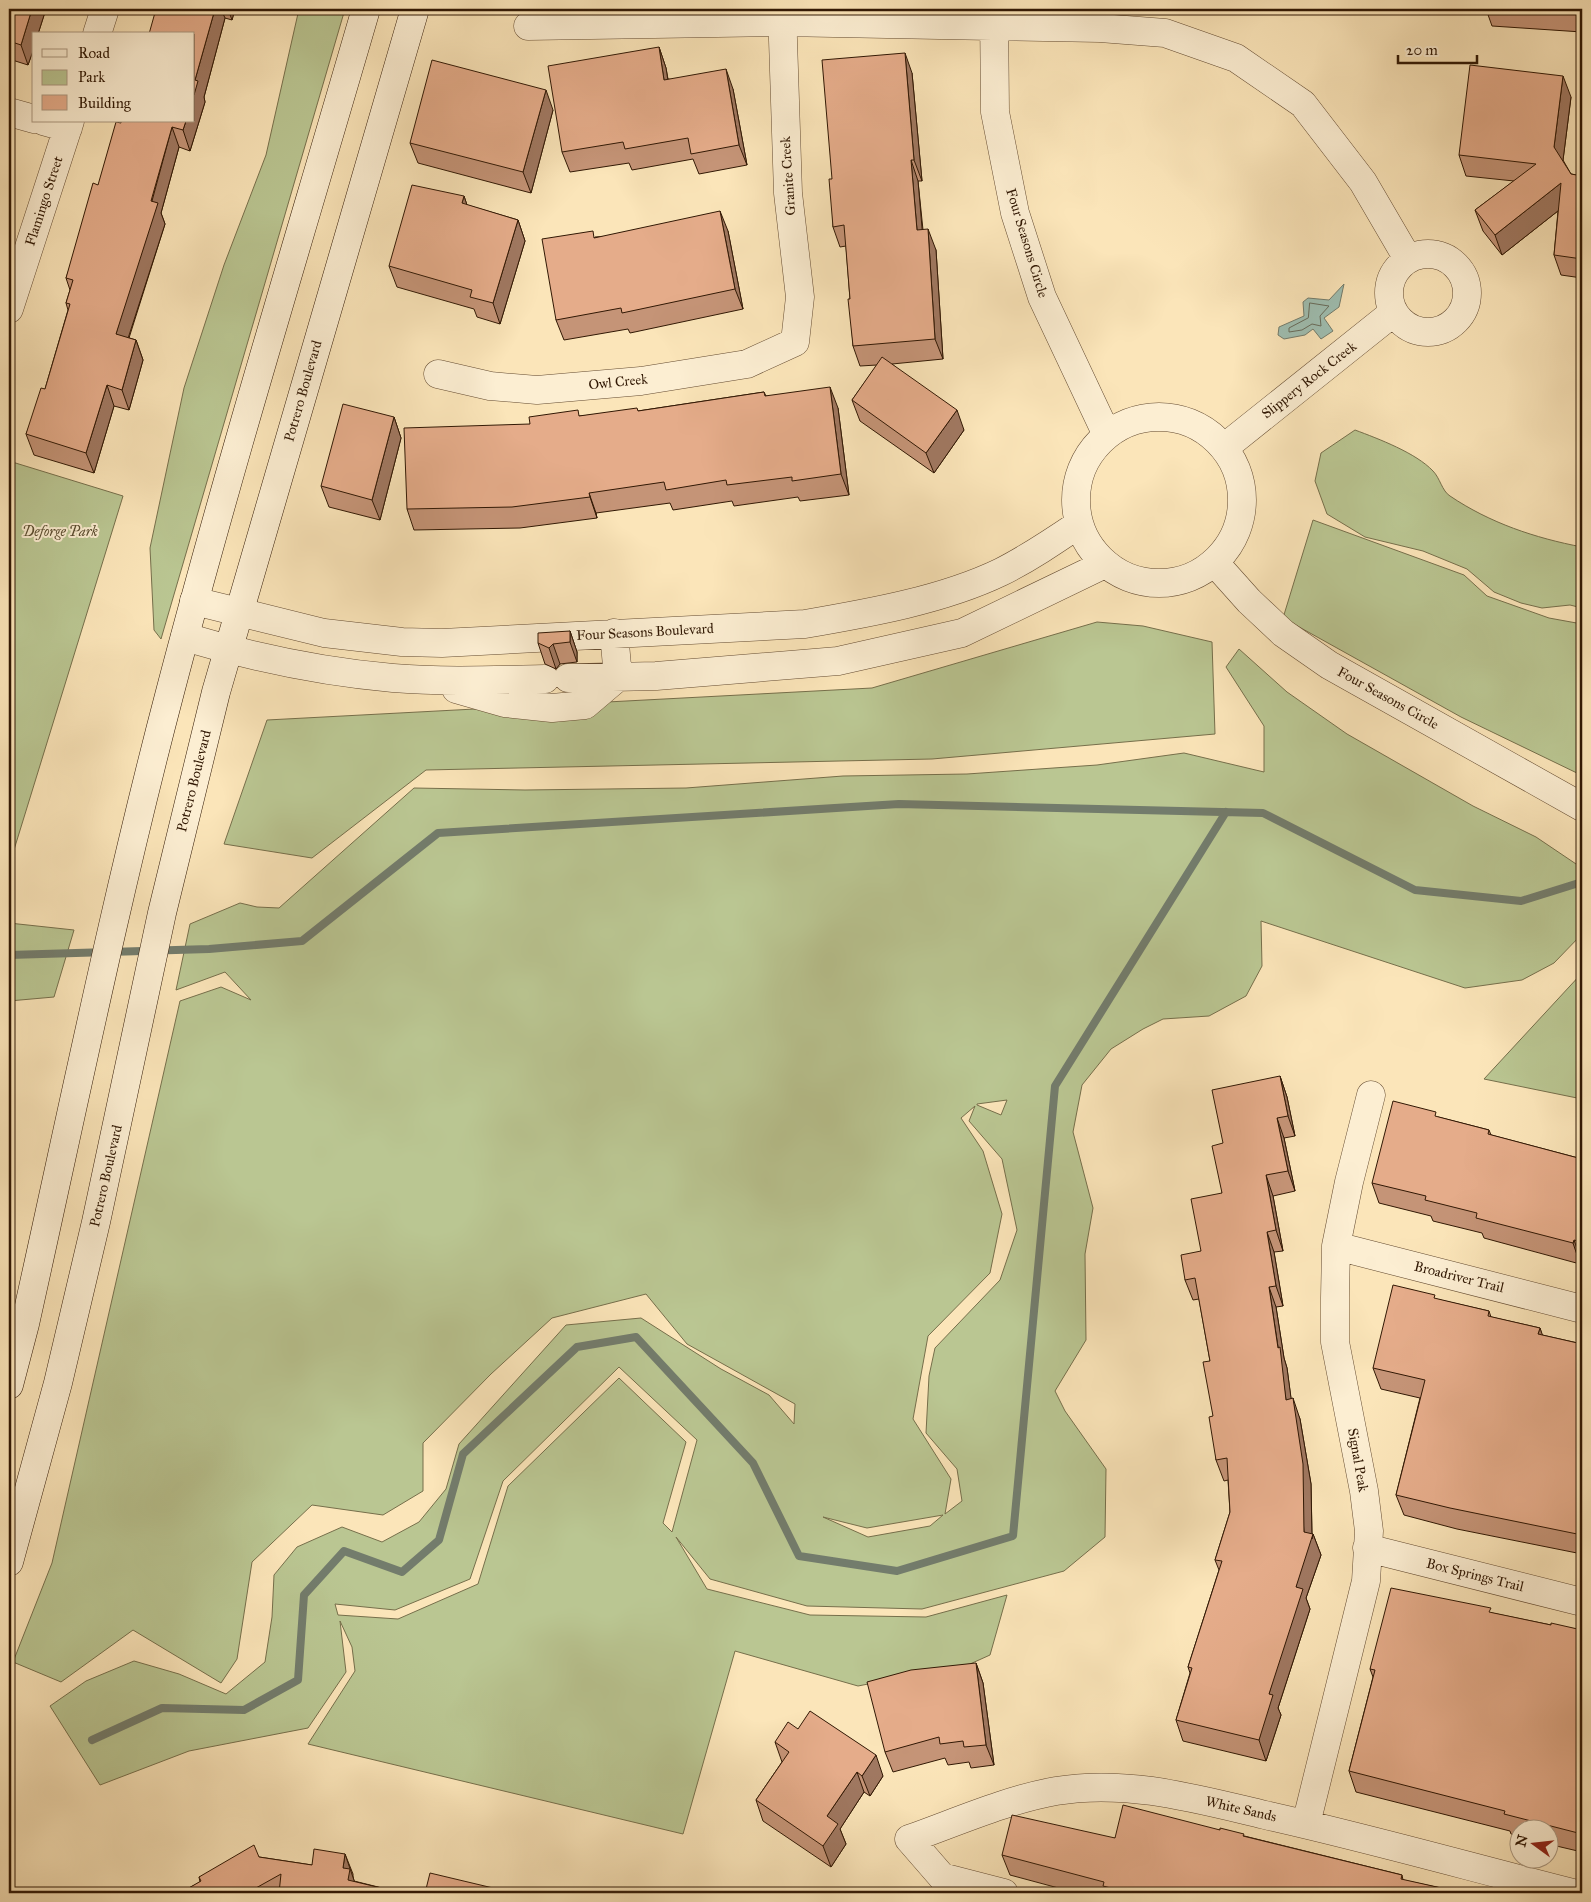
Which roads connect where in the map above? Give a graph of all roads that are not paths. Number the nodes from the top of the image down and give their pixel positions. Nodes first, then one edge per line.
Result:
1 (105, 9) edge
2 (366, 9) edge
3 (414, 9) edge
4 (781, 15) edge
5 (994, 17) edge
6 (528, 26) dead end
7 (98, 32) edge
8 (9, 112) edge
9 (32, 118) edge
10 (60, 124) edge
11 (1408, 259) junction
12 (9, 309) edge
13 (1394, 312) junction
14 (794, 342) joint
15 (438, 374) dead end
16 (1107, 435) junction
17 (1224, 447) junction
18 (1079, 524) junction
19 (1215, 563) junction
20 (1105, 564) junction
21 (194, 601) junction
22 (239, 612) junction
23 (614, 633) junction
24 (185, 637) junction
25 (487, 640) junction
26 (228, 650) junction
27 (618, 676) junction
28 (418, 679) junction
29 (490, 680) junction
30 (1582, 807) edge
31 (1371, 1095) dead end
32 (1336, 1246) junction
33 (1582, 1308) edge
34 (9, 1385) edge
35 (1368, 1548) junction
36 (9, 1562) edge
37 (1582, 1602) edge
38 (1306, 1824) junction
39 (1556, 1891) edge
40 (1004, 1893) edge

1 - 7 street
2 - 21 street
3 - 22 street, Potrero Boulevard
4 - 5 street
4 - 6 street
4 - 14 street, Granite Creek
5 - 11 street
5 - 16 street, Four Seasons Circle
8 - 9 street
10 - 12 street, Flamingo Street
11 - 13 street
11 - 13 street
13 - 17 street, Slippery Rock Creek
14 - 15 street, Owl Creek
16 - 17 street
16 - 18 street
17 - 19 street
18 - 20 street
18 - 23 street, Four Seasons Boulevard
19 - 20 street
19 - 30 street, Four Seasons Circle
20 - 27 street
21 - 22 street, Four Seasons Boulevard
21 - 24 street
22 - 25 street, Four Seasons Boulevard
22 - 26 street, Potrero Boulevard
23 - 25 street, Four Seasons Boulevard
23 - 27 street
24 - 26 street
24 - 34 street
25 - 29 street
26 - 28 street
26 - 36 street, Potrero Boulevard
27 - 28 street
27 - 29 street
28 - 29 street
31 - 32 street, Signal Peak
32 - 33 street, Broadriver Trail
32 - 35 street, Signal Peak
35 - 37 street, Box Springs Trail
35 - 38 street, Signal Peak
38 - 39 street, White Sands
38 - 40 street, White Sands

